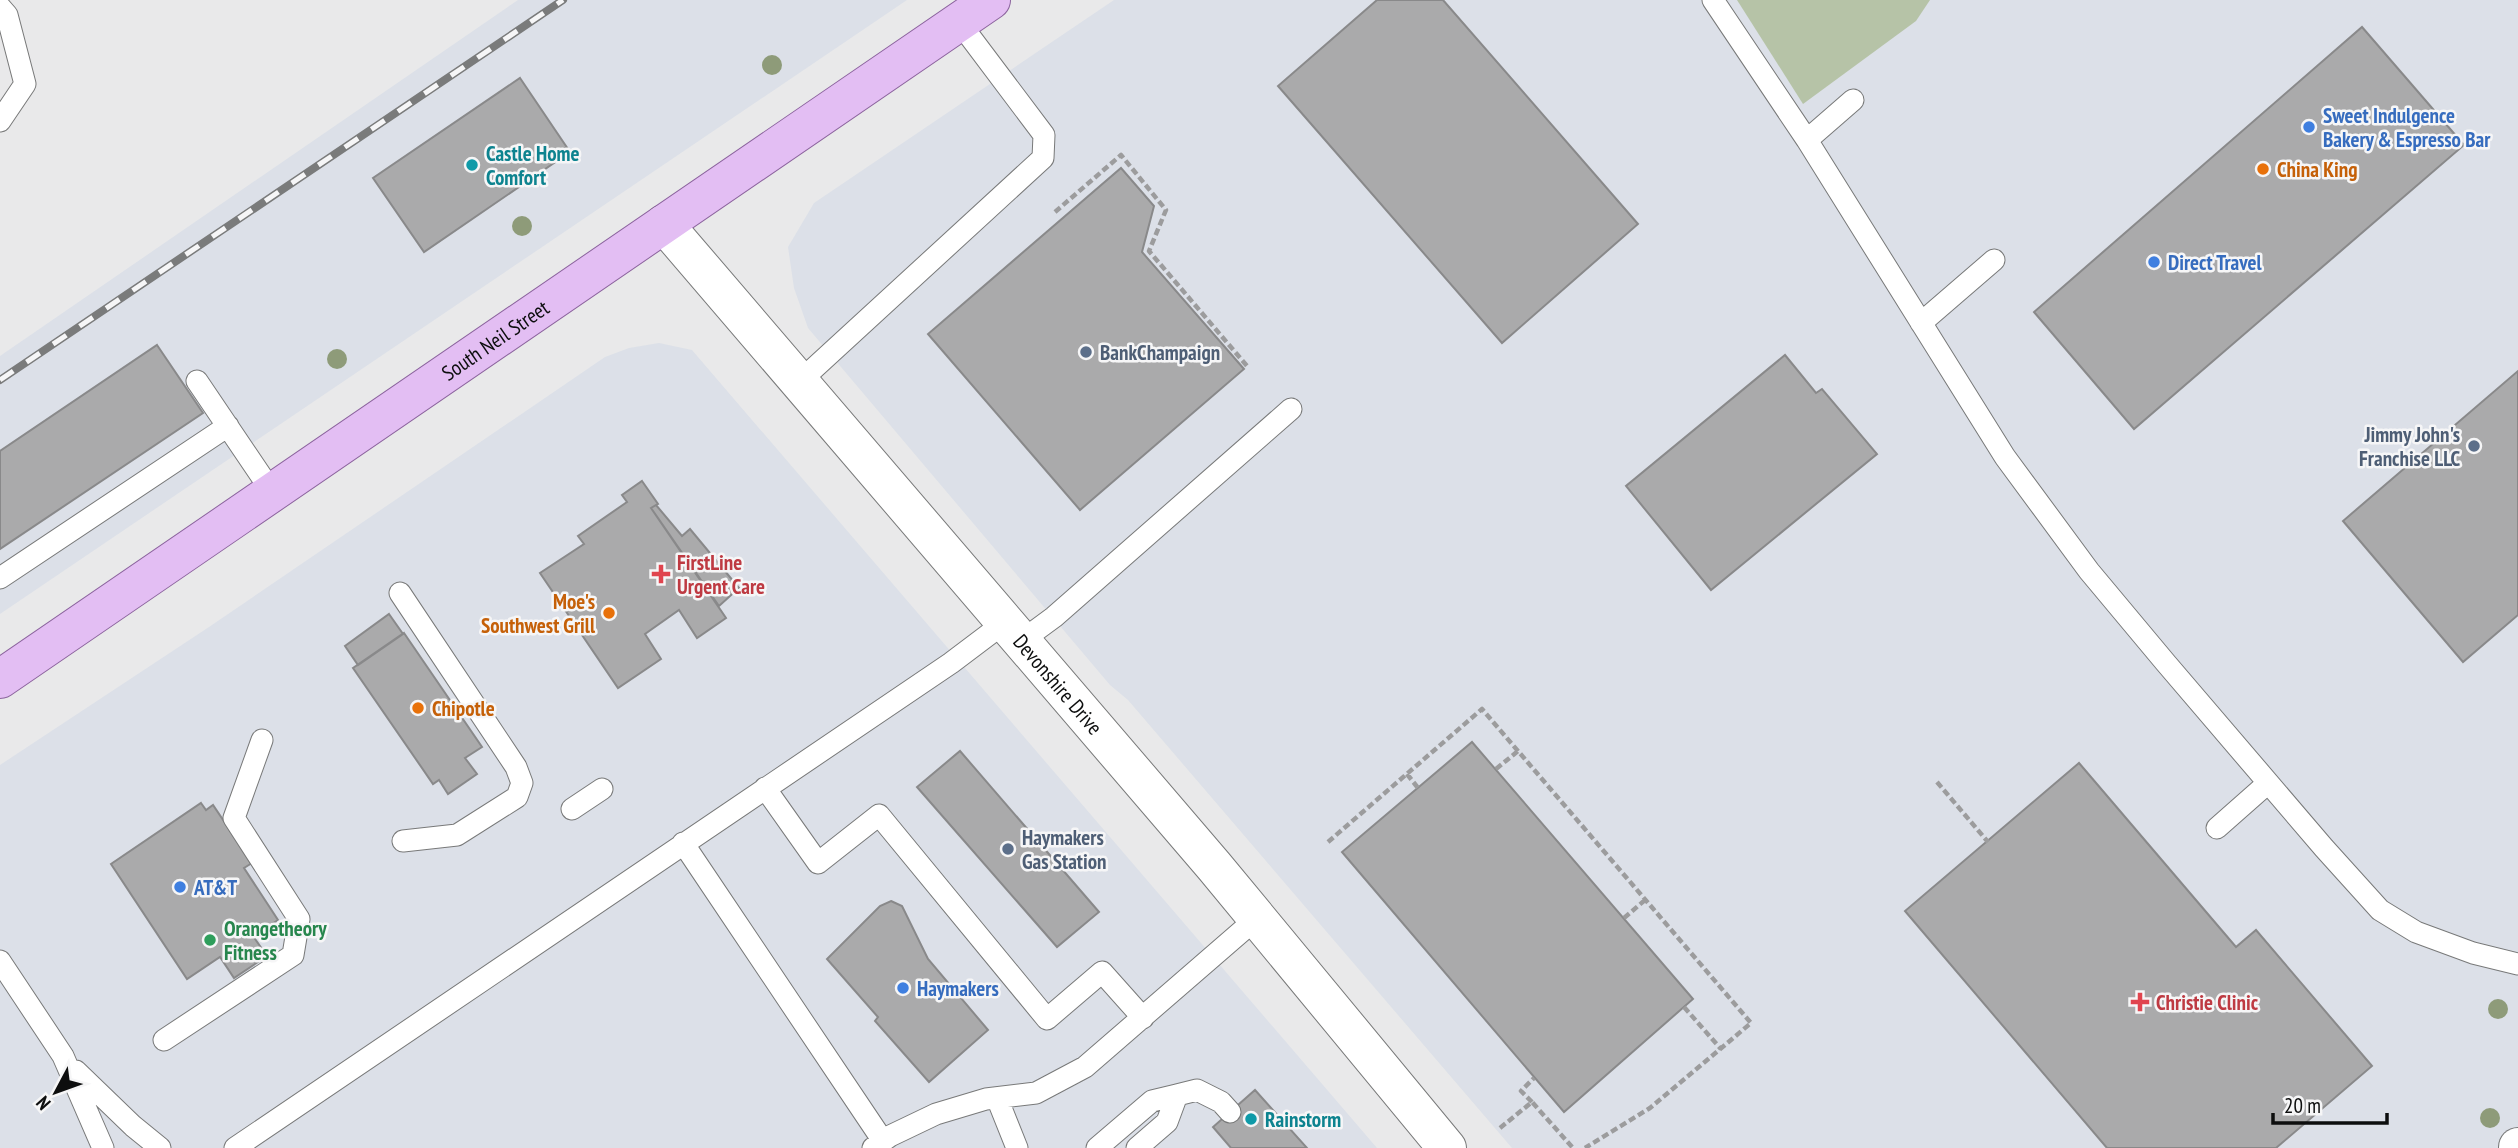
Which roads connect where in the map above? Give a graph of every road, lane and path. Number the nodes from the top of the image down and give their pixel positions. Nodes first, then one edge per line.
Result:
1 (991, 0) edge
2 (1713, 0) edge
3 (0, 7) edge
4 (959, 22) junction
5 (1853, 100) dead end
6 (0, 121) edge
7 (1807, 140) junction
8 (1055, 212) dead end
9 (664, 224) junction
10 (1994, 260) dead end
11 (1922, 323) junction
12 (1247, 366) dead end
13 (197, 381) dead end
14 (799, 382) junction
15 (1291, 409) dead end
16 (228, 426) junction
17 (272, 492) junction
18 (0, 578) edge
19 (400, 593) dead end
20 (1012, 633) junction
21 (0, 678) edge
22 (262, 740) dead end
23 (1518, 751) junction
24 (1496, 769) dead end
25 (1406, 774) junction
26 (1937, 782) dead end
27 (2268, 783) junction
28 (765, 788) junction
29 (1418, 788) dead end
30 (602, 789) dead end
31 (572, 809) dead end
32 (2217, 828) dead end
33 (402, 841) dead end
34 (1328, 842) dead end
35 (1988, 842) dead end
36 (683, 844) junction
37 (1645, 900) junction
38 (1624, 918) dead end
39 (1257, 919) junction
40 (0, 961) edge
41 (2518, 964) edge
42 (1684, 1007) dead end
43 (1143, 1018) junction
44 (164, 1040) dead end
45 (1721, 1049) junction
46 (63, 1056) junction
47 (1534, 1078) dead end
48 (1177, 1095) junction
49 (997, 1098) junction
50 (1532, 1102) junction
51 (1230, 1112) dead end
52 (1500, 1128) dead end
53 (886, 1143) edge
54 (103, 1148) edge
55 (160, 1148) edge
56 (235, 1148) edge
57 (1017, 1148) edge
58 (1097, 1148) edge
59 (1137, 1148) edge
60 (1447, 1148) edge
61 (1573, 1148) edge
62 (1585, 1148) edge

1 - 4 main road, South Neil Street
2 - 7 lane
3 - 6 lane
4 - 9 main road, South Neil Street
4 - 14 lane
5 - 7 lane
7 - 11 lane
8 - 12 path
9 - 14 street, Devonshire Drive
9 - 17 main road, South Neil Street
10 - 11 lane
11 - 27 lane
13 - 16 lane
14 - 20 street, Devonshire Drive
15 - 20 lane
16 - 17 lane
16 - 18 lane
17 - 21 main road, South Neil Street
19 - 33 lane
20 - 28 lane
20 - 39 street, Devonshire Drive
22 - 44 lane
23 - 24 path
23 - 25 path
23 - 37 path
25 - 29 path
25 - 34 path
26 - 35 path
27 - 32 lane
27 - 41 lane
28 - 36 lane
28 - 43 lane
30 - 31 lane
36 - 53 lane
36 - 56 lane
37 - 38 path
37 - 45 path
39 - 43 lane
39 - 60 street, Devonshire Drive
40 - 46 lane
42 - 45 path
43 - 49 lane
45 - 62 path
46 - 54 lane
46 - 55 lane
47 - 50 path
48 - 51 lane
48 - 58 lane
48 - 59 lane
49 - 53 lane
49 - 57 lane
50 - 52 path
50 - 61 path

